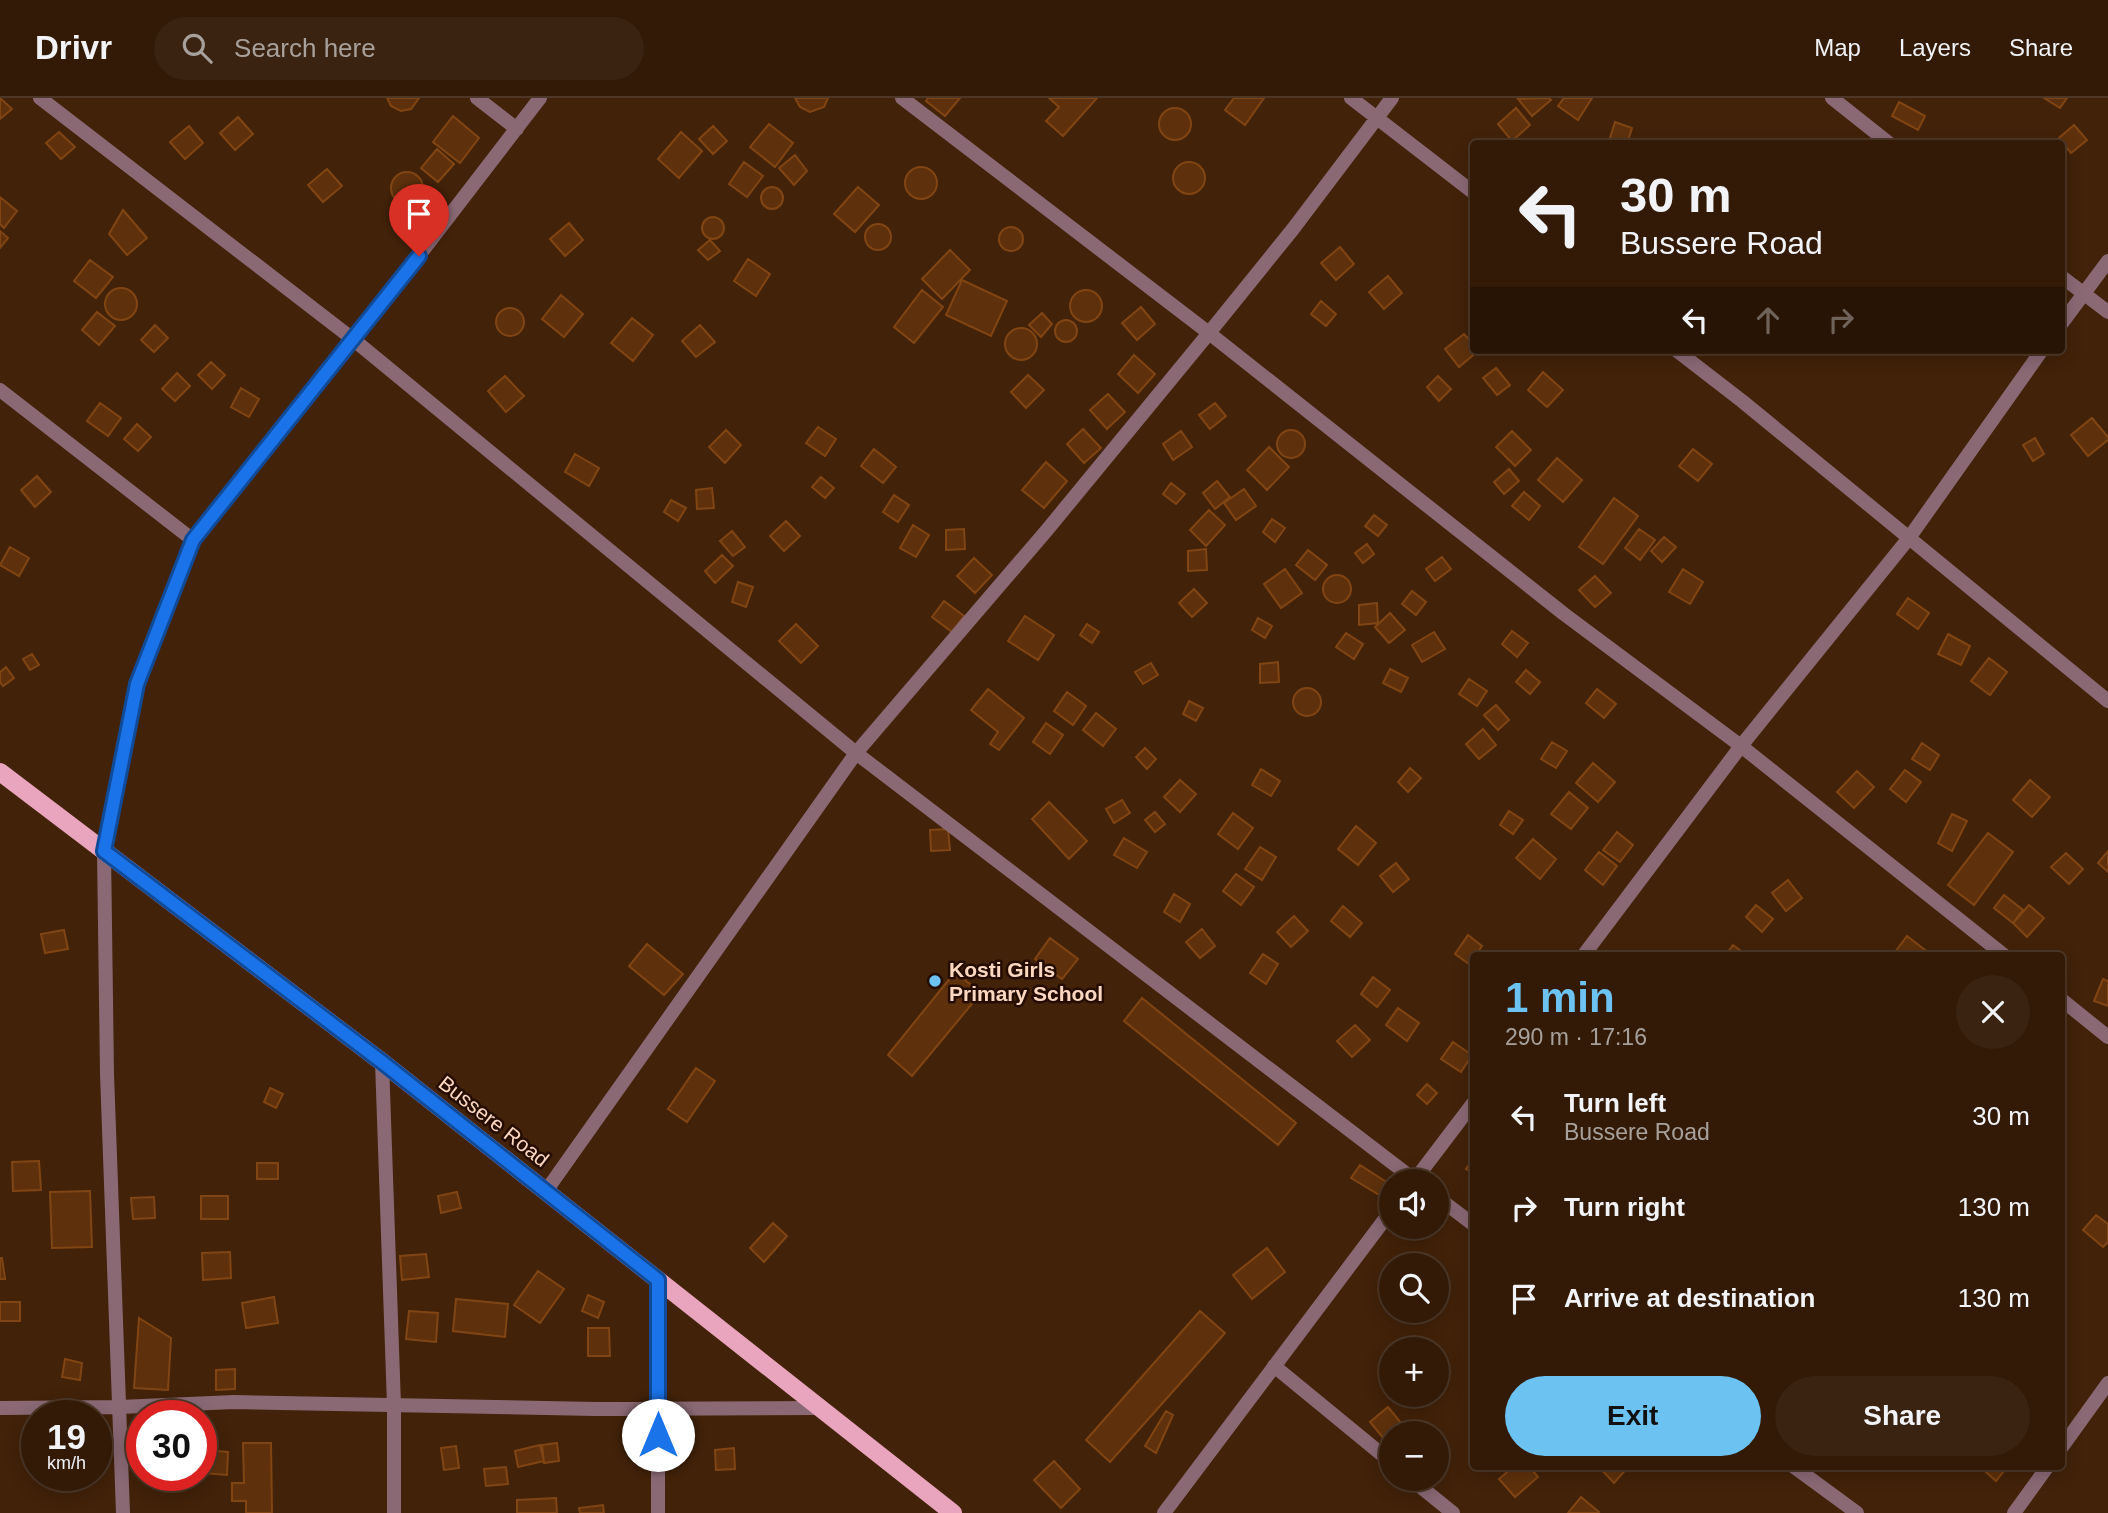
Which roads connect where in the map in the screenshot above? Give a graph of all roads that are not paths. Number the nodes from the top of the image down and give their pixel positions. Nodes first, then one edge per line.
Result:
1 (40, 98) edge
2 (477, 98) edge
3 (540, 98) edge
4 (902, 98) edge
5 (1351, 98) edge
6 (1392, 98) edge
7 (1832, 98) edge
8 (1377, 118) junction
9 (517, 130) junction
10 (1885, 140) edge
11 (1470, 190) edge
12 (2108, 261) edge
13 (2065, 279) edge
14 (2083, 294) junction
15 (2108, 312) edge
16 (2065, 319) edge
17 (1209, 333) junction
18 (354, 340) junction
19 (1681, 354) edge
20 (2039, 354) edge
21 (0, 390) edge
22 (1909, 538) junction
23 (193, 540) junction
24 (2108, 701) edge
25 (1741, 746) junction
26 (856, 753) junction
27 (0, 772) edge
28 (104, 851) junction
29 (1586, 952) edge
30 (2001, 952) edge
31 (2065, 1002) edge
32 (2108, 1037) edge
33 (382, 1062) junction
34 (1470, 1107) edge
35 (1399, 1169) edge
36 (1424, 1169) edge
37 (546, 1191) junction
38 (1449, 1206) edge
39 (1470, 1222) edge
40 (1379, 1227) edge
41 (658, 1280) junction
42 (1274, 1366) junction
43 (2108, 1383) edge
44 (394, 1405) junction
45 (120, 1407) junction
46 (0, 1408) edge
47 (820, 1408) junction
48 (658, 1409) junction
49 (2065, 1443) edge
50 (1379, 1452) edge
51 (1798, 1470) edge
52 (2045, 1470) edge
53 (1426, 1491) edge
54 (945, 1510) edge
55 (123, 1513) edge
56 (394, 1513) edge
57 (658, 1513) edge
58 (1164, 1513) edge
59 (1453, 1513) edge
60 (1857, 1513) edge
61 (2014, 1513) edge

1 - 18 street
2 - 9 street
3 - 9 street
4 - 17 street
5 - 8 street
6 - 8 street
7 - 10 street
8 - 11 street
8 - 17 street
9 - 18 street
12 - 14 street
13 - 14 street
14 - 15 street
14 - 16 street
17 - 25 street
17 - 26 street
18 - 23 street
18 - 26 street
19 - 22 street
20 - 22 street
21 - 23 street
22 - 24 street
22 - 25 street
23 - 28 street
25 - 29 street
25 - 30 street
26 - 35 street
26 - 37 street
27 - 28 main road, Bussere Road
28 - 33 main road, Bussere Road
28 - 45 street
31 - 32 street
33 - 37 main road, Bussere Road
33 - 44 street
34 - 36 street
37 - 41 main road, Bussere Road
38 - 39 street
40 - 42 street
41 - 47 main road, Bussere Road
41 - 48 street
42 - 50 street
42 - 58 street
43 - 49 street
44 - 45 street
44 - 48 street
44 - 56 street
45 - 46 street
45 - 55 street
47 - 48 street
47 - 54 main road, Bussere Road
48 - 57 street
51 - 60 street
52 - 61 street
53 - 59 street

